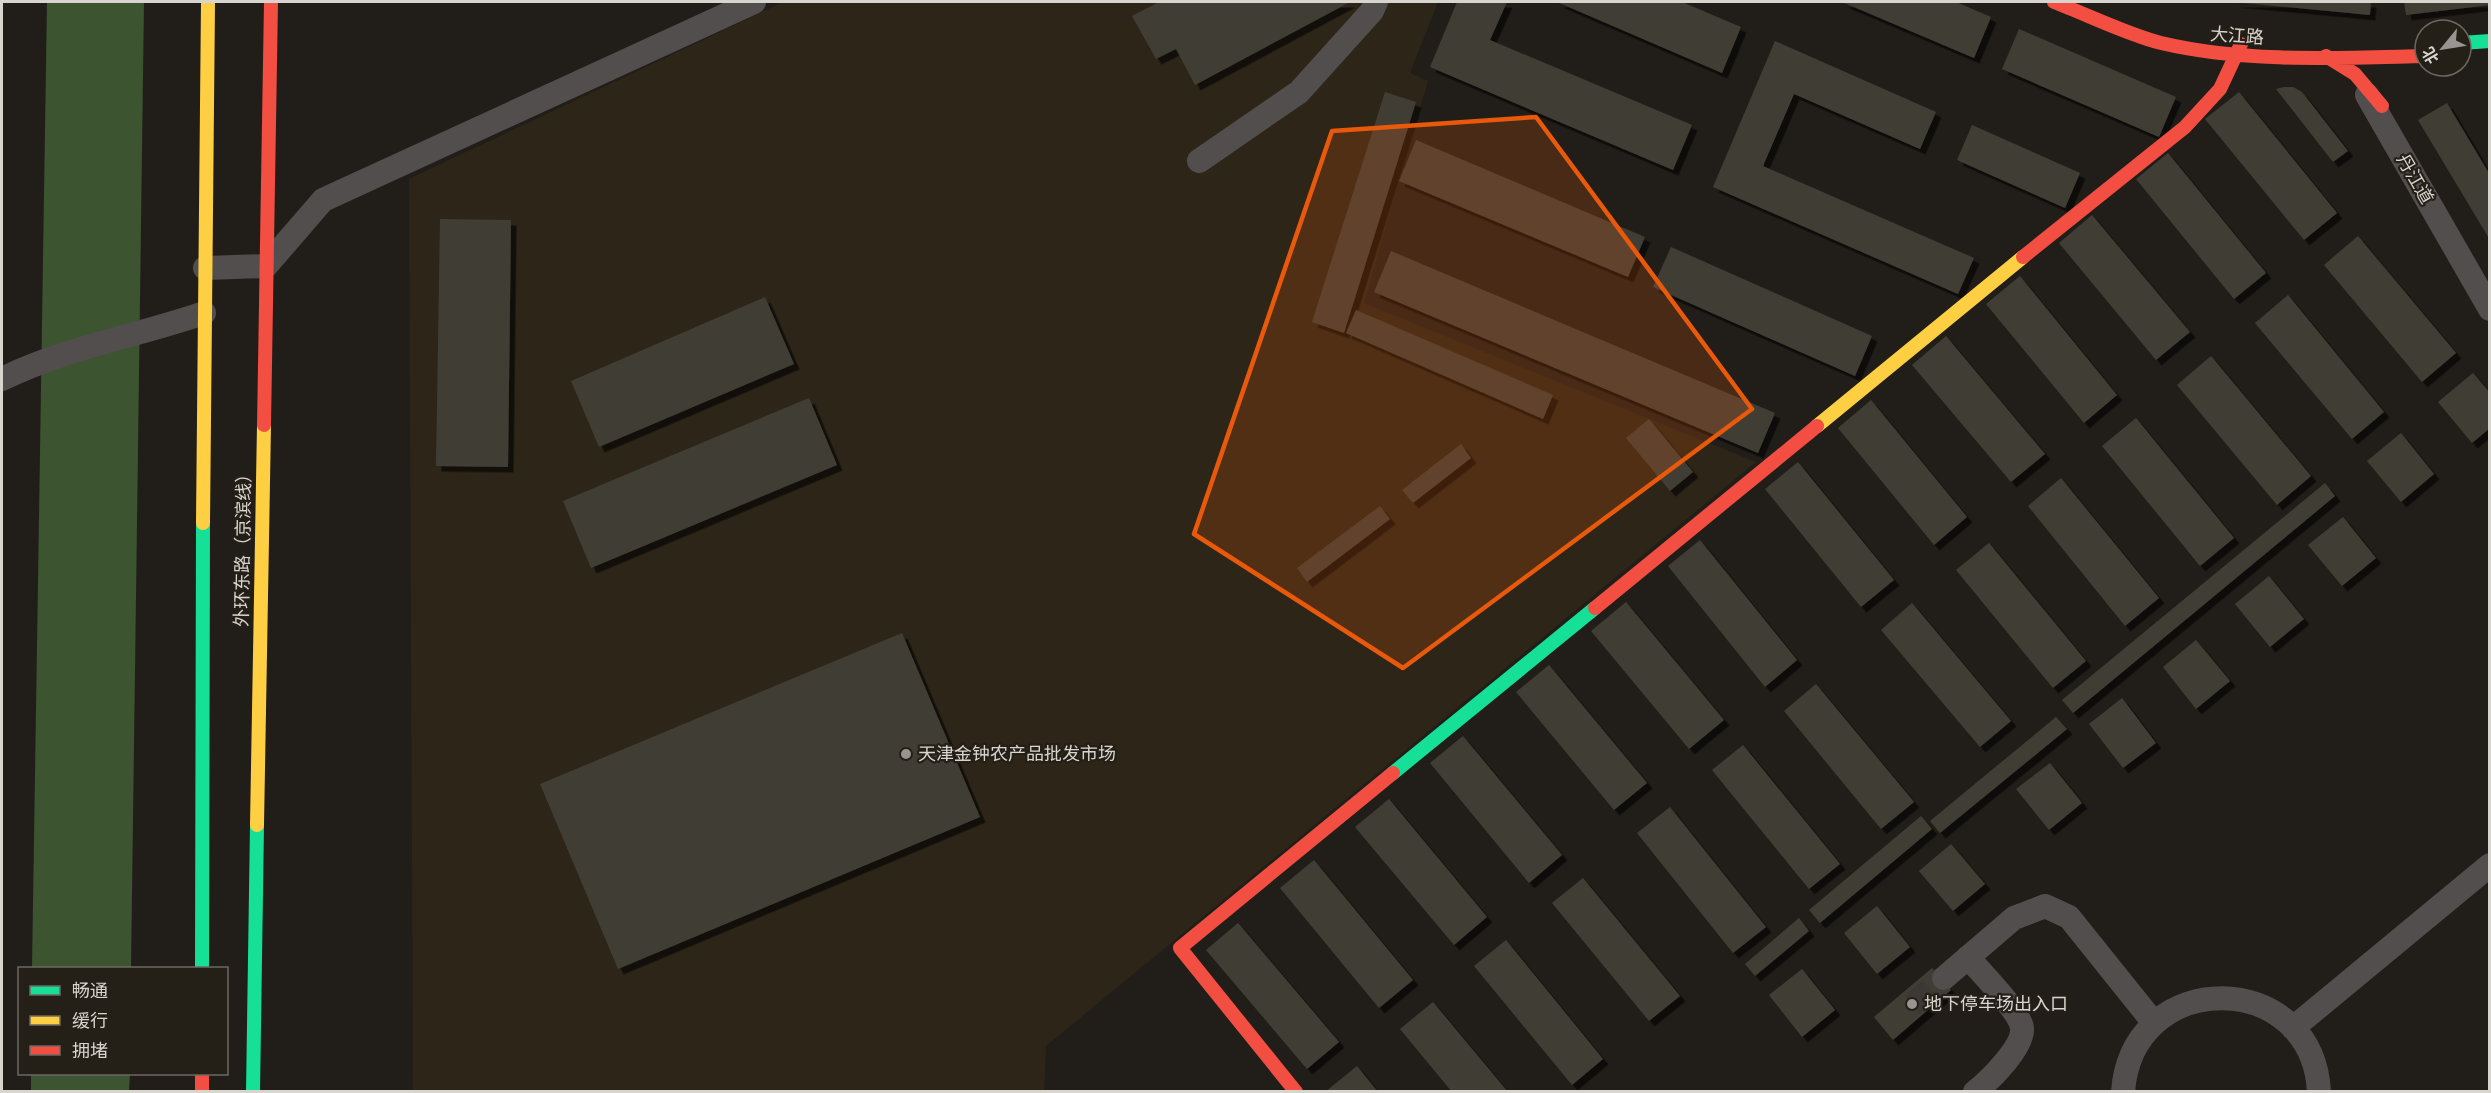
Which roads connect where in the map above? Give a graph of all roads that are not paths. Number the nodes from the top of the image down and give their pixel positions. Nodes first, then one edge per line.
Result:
1 (208, 2) edge
2 (271, 2) edge
3 (754, 2) edge
4 (1377, 2) edge
5 (2054, 2) edge
6 (2170, 30) dead end
7 (2490, 41) edge
8 (2473, 43) edge
9 (2413, 48) edge
10 (2239, 50) junction
11 (2290, 51) junction
12 (2490, 53) edge
13 (2473, 54) edge
14 (2413, 56) edge
15 (2347, 57) junction
16 (2379, 107) junction
17 (1199, 161) dead end
18 (266, 266) junction
19 (205, 268) junction
20 (2490, 293) edge
21 (2490, 309) edge
22 (204, 313) junction
23 (2, 379) edge
24 (2490, 865) edge
25 (1968, 957) junction
26 (202, 967) edge
27 (1944, 978) tunnel mouth
28 (2154, 1023) junction
29 (2293, 1028) junction
30 (202, 1075) edge
31 (1984, 1089) edge
32 (201, 1092) edge
33 (253, 1092) edge
34 (1296, 1092) edge
35 (2123, 1092) edge
36 (2319, 1092) edge

1 - 19 main road
2 - 18 main road, 外环东路（京滨线）
3 - 18 street
4 - 17 street
5 - 10 main road, 大江路
6 - 10 main road, 大江路
7 - 8 main road
9 - 15 main road, 大江路
10 - 11 main road, 大江路
10 - 34 main road
11 - 15 main road, 大江路
11 - 15 main road, 大江路
11 - 16 main road
12 - 13 main road
14 - 15 main road, 大江路
15 - 16 street, 丹江道
16 - 20 street, 丹江道
16 - 21 street, 丹江道
18 - 19 street
18 - 33 main road, 外环东路（京滨线）
19 - 22 main road
22 - 23 street
22 - 26 main road
24 - 29 street
25 - 27 street
25 - 28 street
25 - 31 street
28 - 29 street
28 - 35 street
29 - 36 street
30 - 32 main road

